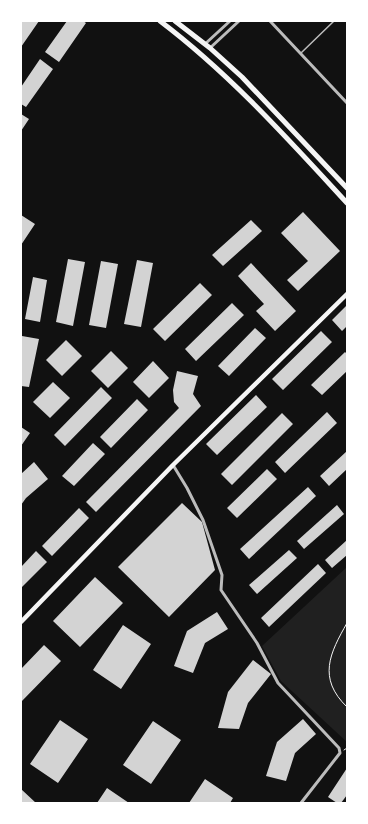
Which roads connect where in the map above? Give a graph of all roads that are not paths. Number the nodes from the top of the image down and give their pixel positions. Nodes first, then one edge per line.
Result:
1 (160, 21) edge
2 (175, 21) edge
3 (230, 21) edge
4 (239, 21) edge
5 (270, 21) edge
6 (334, 21) edge
7 (208, 46) junction
8 (300, 54) junction
9 (347, 103) edge
10 (347, 188) edge
11 (347, 203) edge
12 (347, 294) edge
13 (174, 465) junction
14 (21, 622) edge
15 (301, 803) edge

1 - 11 main road
2 - 7 main road
3 - 7 street
4 - 7 street
5 - 8 street
6 - 8 lane
7 - 10 main road
8 - 9 street
12 - 13 main road
13 - 14 main road
13 - 15 street

